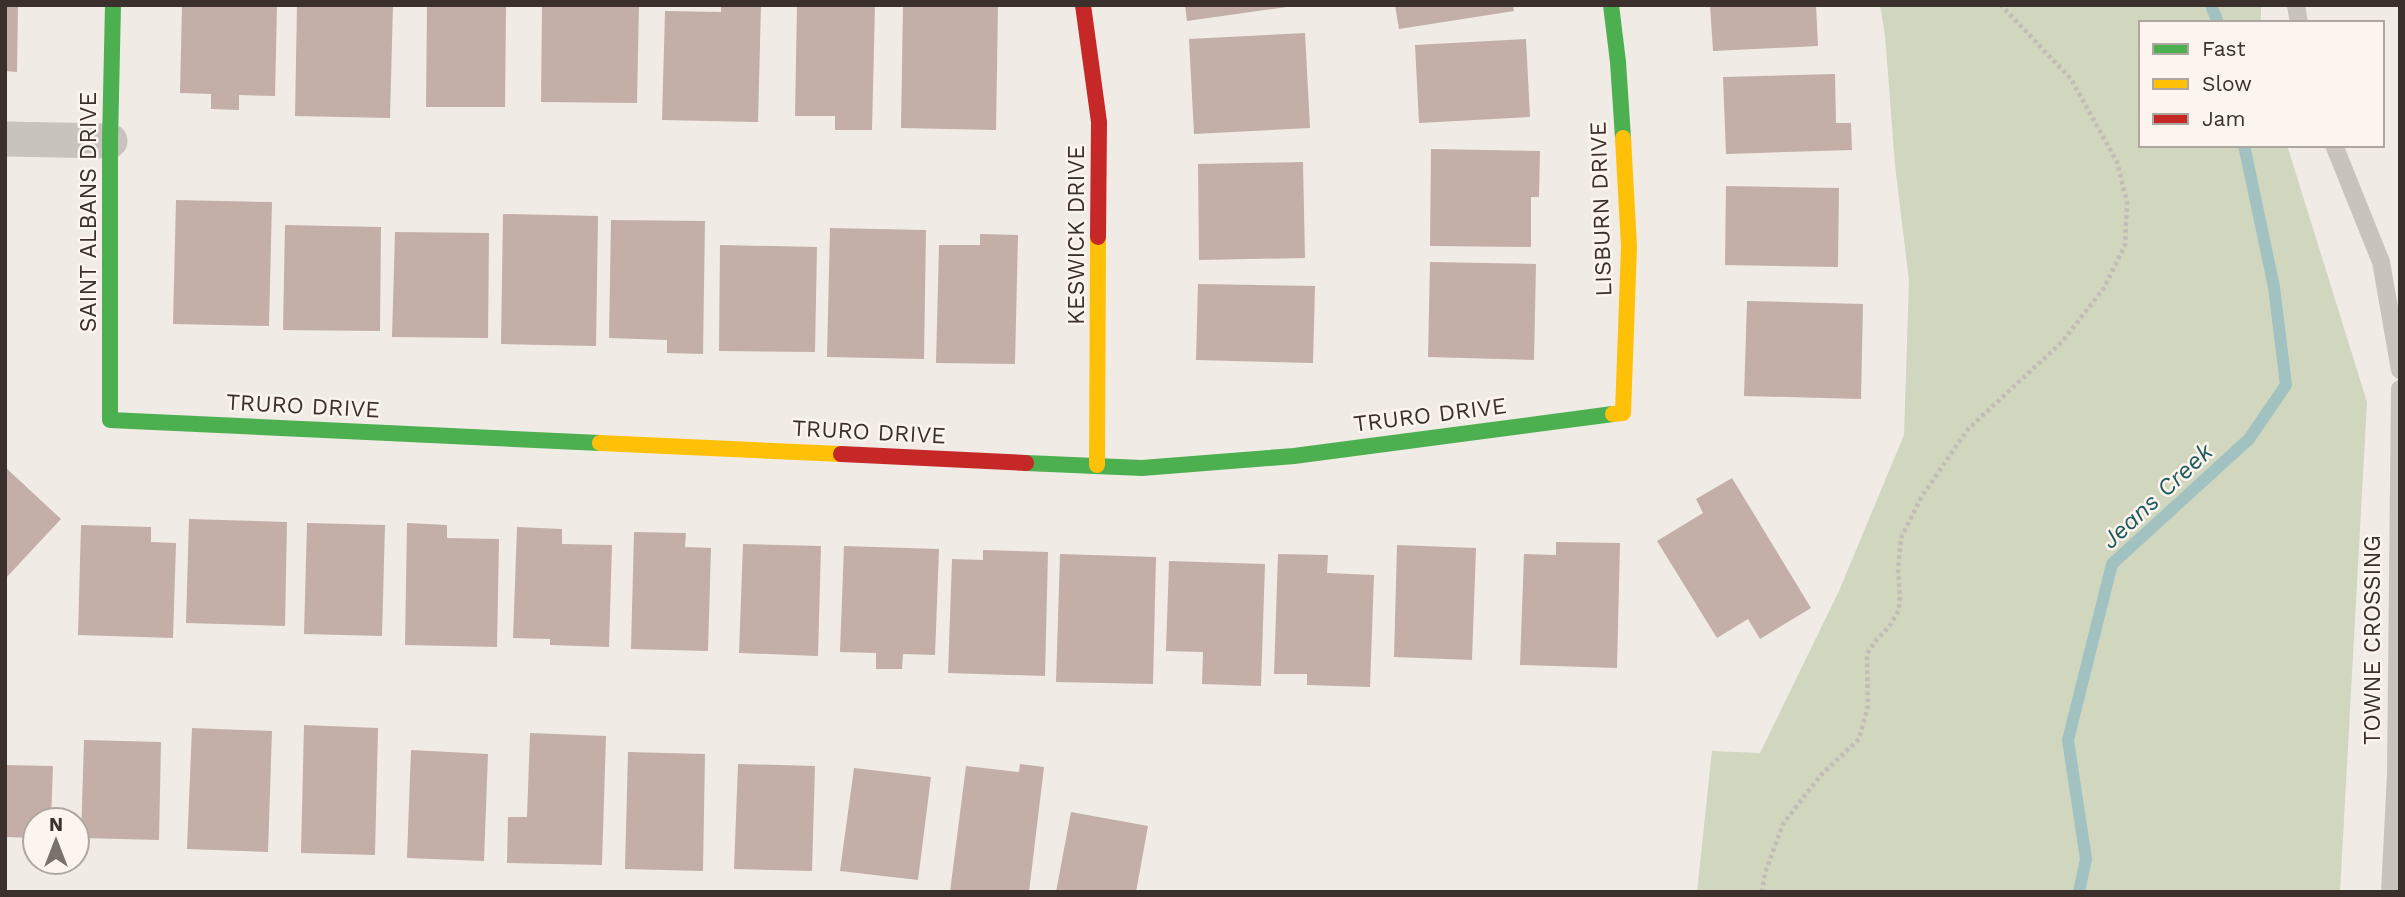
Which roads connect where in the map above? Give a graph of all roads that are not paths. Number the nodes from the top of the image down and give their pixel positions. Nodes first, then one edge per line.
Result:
1 (113, 5) edge
2 (1083, 5) edge
3 (1611, 5) edge
4 (5, 139) edge
5 (110, 141) junction
6 (2334, 147) edge
7 (2400, 370) edge
8 (2400, 389) edge
9 (1623, 413) joint
10 (110, 419) joint
11 (1097, 465) junction
12 (2398, 774) edge
13 (2390, 892) edge

1 - 5 street, SAINT ALBANS DRIVE
2 - 11 street, KESWICK DRIVE
3 - 9 street, LISBURN DRIVE
4 - 5 street
5 - 10 street, SAINT ALBANS DRIVE
6 - 7 lane
8 - 12 lane, TOWNE CROSSING
9 - 11 street, TRURO DRIVE
10 - 11 street, TRURO DRIVE
12 - 13 lane, TOWNE CROSSING

